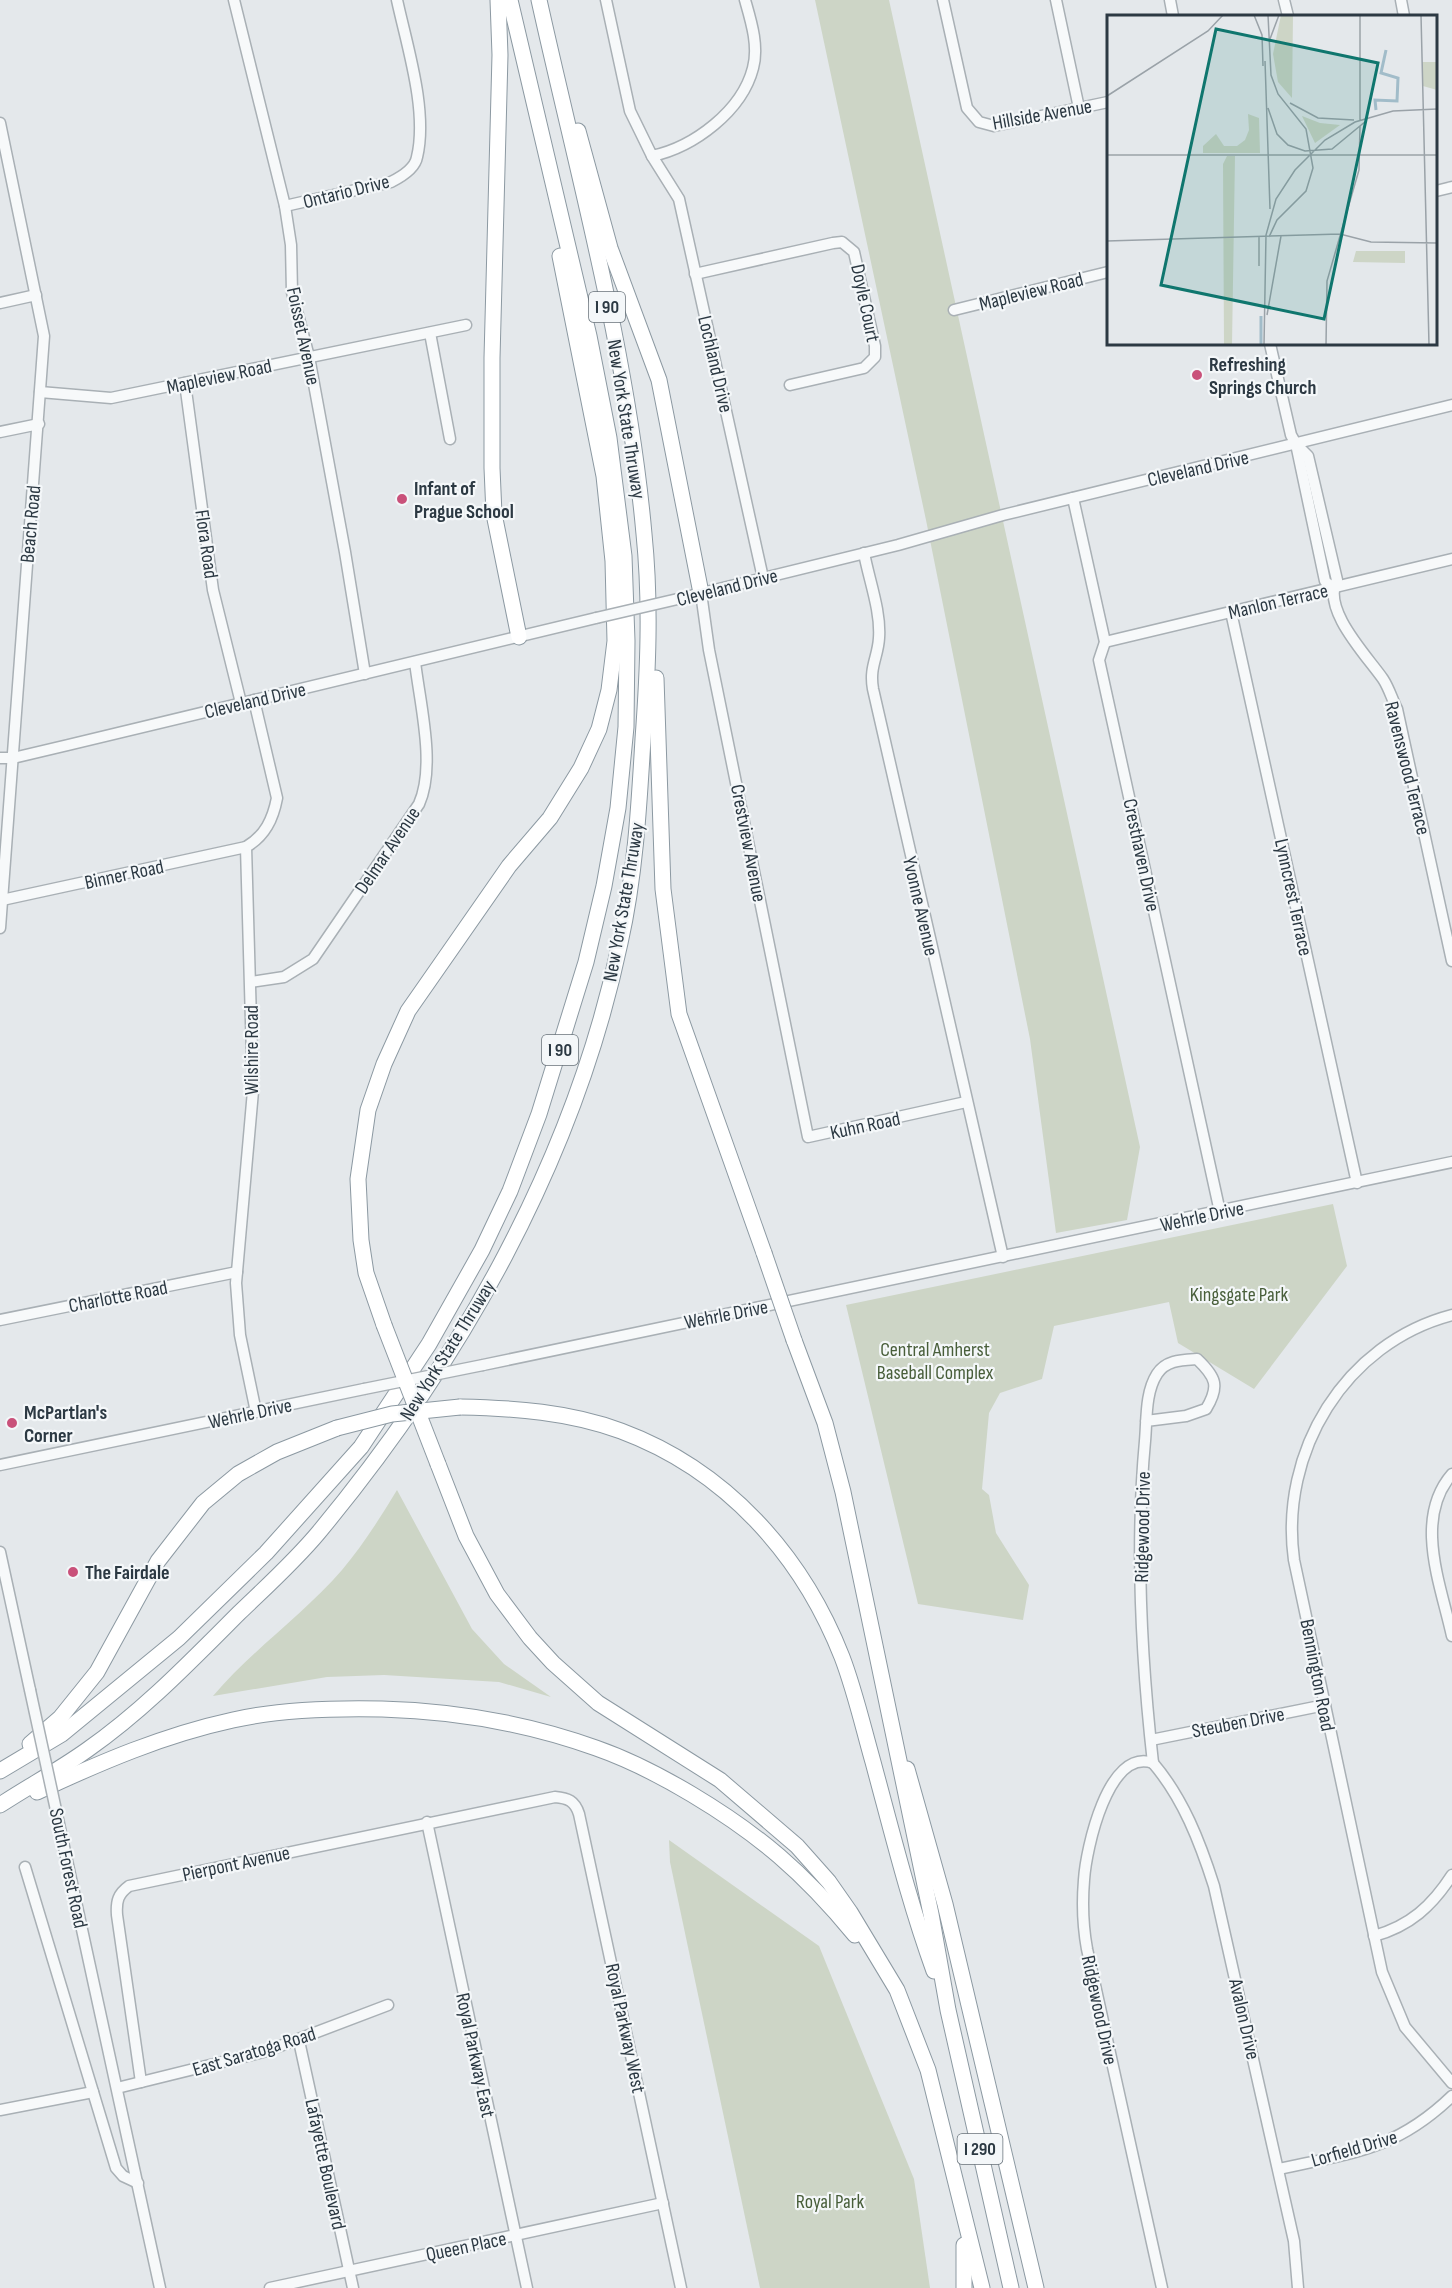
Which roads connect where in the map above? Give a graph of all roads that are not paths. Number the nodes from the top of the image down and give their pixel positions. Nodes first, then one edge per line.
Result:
1 (234, 0) edge
2 (397, 0) edge
3 (498, 0) edge
4 (510, 0) edge
5 (541, 0) edge
6 (606, 0) edge
7 (745, 0) edge
8 (943, 0) edge
9 (1056, 0) edge
10 (1170, 0) edge
11 (1284, 0) edge
12 (1173, 15) edge
13 (1288, 15) edge
14 (1107, 102) edge
15 (1079, 108) junction
16 (0, 123) edge
17 (539, 132) junction
18 (655, 156) junction
19 (1452, 187) edge
20 (1437, 191) edge
21 (285, 206) junction
22 (1107, 272) edge
23 (696, 274) junction
24 (36, 295) junction
25 (0, 303) edge
26 (954, 310) dead end
27 (466, 325) dead end
28 (430, 333) junction
29 (1270, 345) edge
30 (309, 357) junction
31 (185, 383) junction
32 (790, 385) dead end
33 (40, 392) junction
34 (1452, 405) edge
35 (39, 424) junction
36 (0, 432) edge
37 (450, 439) dead end
38 (1296, 444) junction
39 (1073, 498) junction
40 (1322, 519) junction
41 (1311, 522) junction
42 (864, 554) junction
43 (1452, 559) edge
44 (763, 578) junction
45 (1332, 588) junction
46 (701, 593) junction
47 (1231, 612) junction
48 (648, 618) junction
49 (519, 637) junction
50 (1105, 642) junction
51 (416, 662) junction
52 (365, 674) junction
53 (254, 700) junction
54 (241, 703) junction
55 (0, 758) edge
56 (13, 758) junction
57 (246, 847) junction
58 (2, 894) edge
59 (0, 928) edge
60 (1452, 961) edge
61 (251, 982) junction
62 (799, 1092) joint
63 (966, 1102) junction
64 (1452, 1162) edge
65 (1357, 1183) junction
66 (1220, 1212) junction
67 (1003, 1257) junction
68 (237, 1272) junction
69 (1452, 1315) edge
70 (0, 1320) edge
71 (256, 1412) junction
72 (1146, 1421) junction
73 (0, 1465) edge
74 (1452, 1474) edge
75 (0, 1552) edge
76 (1452, 1636) edge
77 (884, 1701) junction
78 (1325, 1705) junction
79 (1151, 1740) junction
80 (1153, 1763) junction
81 (0, 1771) edge
82 (542, 1800) joint
83 (0, 1807) edge
84 (427, 1822) junction
85 (25, 1867) dead end
86 (1452, 1875) edge
87 (1374, 1936) junction
88 (879, 1962) junction
89 (388, 2005) dead end
90 (948, 2010) junction
91 (299, 2041) junction
92 (141, 2082) junction
93 (1452, 2083) edge
94 (117, 2088) junction
95 (93, 2092) junction
96 (1452, 2096) edge
97 (0, 2110) edge
98 (1279, 2169) junction
99 (138, 2183) junction
100 (663, 2203) junction
101 (964, 2215) junction
102 (516, 2235) junction
103 (350, 2271) junction
104 (160, 2288) edge
105 (270, 2288) edge
106 (353, 2288) edge
107 (527, 2288) edge
108 (681, 2288) edge
109 (964, 2288) edge
110 (982, 2288) edge
111 (1011, 2288) edge
112 (1036, 2288) edge
113 (1162, 2288) edge
114 (1298, 2288) edge

1 - 21 street, Foisset Avenue
2 - 21 street, Ontario Drive
3 - 49 highway
4 - 17 highway, New York State Thruway / I 90
5 - 46 highway
5 - 48 highway, New York State Thruway / I 90
6 - 18 street, Lochland Drive
7 - 18 street
8 - 15 street, Hillside Avenue
9 - 15 street
10 - 12 street
11 - 13 street
14 - 15 street, Hillside Avenue
16 - 24 street, Beach Road
17 - 81 highway, New York State Thruway / I 90
17 - 88 highway, bridge
18 - 23 street, Lochland Drive
19 - 20 street
21 - 30 street, Foisset Avenue
22 - 26 street, Mapleview Road
23 - 32 street, Doyle Court
23 - 44 street, Lochland Drive
24 - 25 street
24 - 33 street, Beach Road
27 - 28 street, Mapleview Road
28 - 30 street, Mapleview Road
28 - 37 street
29 - 38 street
30 - 31 street, Mapleview Road
30 - 52 street, Foisset Avenue
31 - 33 street, Mapleview Road
31 - 54 street, Flora Road
33 - 35 street, Beach Road
34 - 38 street, Cleveland Drive
35 - 36 street
35 - 56 street, Beach Road
38 - 39 street, Cleveland Drive
38 - 40 street, Ravenswood Terrace
38 - 41 street, Ravenswood Terrace
39 - 42 street, Cleveland Drive
39 - 50 street, Cresthaven Drive
40 - 41 street
40 - 45 street, Ravenswood Terrace
41 - 45 street, Ravenswood Terrace
42 - 44 street, Cleveland Drive
42 - 63 street, Yvonne Avenue
43 - 45 street, Manlon Terrace
44 - 46 street, Cleveland Drive
45 - 47 street, Manlon Terrace
45 - 60 street, Ravenswood Terrace
46 - 49 street, Cleveland Drive, bridge
46 - 62 street, Crestview Avenue
47 - 50 street, Manlon Terrace
47 - 65 street, Lynncrest Terrace
48 - 77 highway, bridge
48 - 83 highway, New York State Thruway / I 90
49 - 51 street, Cleveland Drive
50 - 66 street, Cresthaven Drive
51 - 52 street, Cleveland Drive
51 - 61 street, Delmar Avenue
52 - 53 street, Cleveland Drive
53 - 54 street, Cleveland Drive
53 - 57 street
54 - 56 street, Cleveland Drive
55 - 56 street, Cleveland Drive
56 - 58 street, Beach Road
57 - 58 street, Binner Road
57 - 61 street, Wilshire Road
58 - 59 street, Beach Road
61 - 68 street, Wilshire Road
62 - 63 street, Kuhn Road
63 - 67 street, Yvonne Avenue
64 - 65 street, Wehrle Drive
65 - 66 street, Wehrle Drive
66 - 67 street, Wehrle Drive
67 - 71 street, Wehrle Drive, bridge
68 - 70 street, Charlotte Road
68 - 71 street, Wilshire Road
69 - 78 street, Bennington Road
71 - 73 street, Wehrle Drive
72 - 72 street, Ridgewood Drive
72 - 79 street, Ridgewood Drive
74 - 76 street
75 - 94 street, South Forest Road, bridge
77 - 90 highway
77 - 112 highway
78 - 79 street, Steuben Drive
78 - 87 street, Bennington Road
79 - 80 street, Ridgewood Drive
80 - 98 street, Avalon Drive
80 - 113 street, Ridgewood Drive
81 - 90 highway, bridge
82 - 84 street, Pierpont Avenue
82 - 100 street, Royal Parkway West
83 - 88 highway
84 - 92 street, Pierpont Avenue
84 - 102 street, Royal Parkway East
85 - 95 street, South Forest Road
86 - 87 street
87 - 93 street, Bennington Road
88 - 101 highway, I 290
89 - 91 street, East Saratoga Road
90 - 111 highway, I 290
91 - 92 street, East Saratoga Road
91 - 103 street, Lafayette Boulevard
92 - 94 street, East Saratoga Road
94 - 99 street, South Forest Road
95 - 97 street
95 - 99 street, South Forest Road
96 - 98 street, Lorfield Drive
98 - 114 street, Avalon Drive
99 - 104 street, South Forest Road
100 - 102 street, Queen Place
100 - 108 street, Royal Parkway West
101 - 109 highway
101 - 110 highway, I 290
102 - 103 street, Queen Place
102 - 107 street, Royal Parkway East
103 - 105 street, Queen Place
103 - 106 street, Lafayette Boulevard

